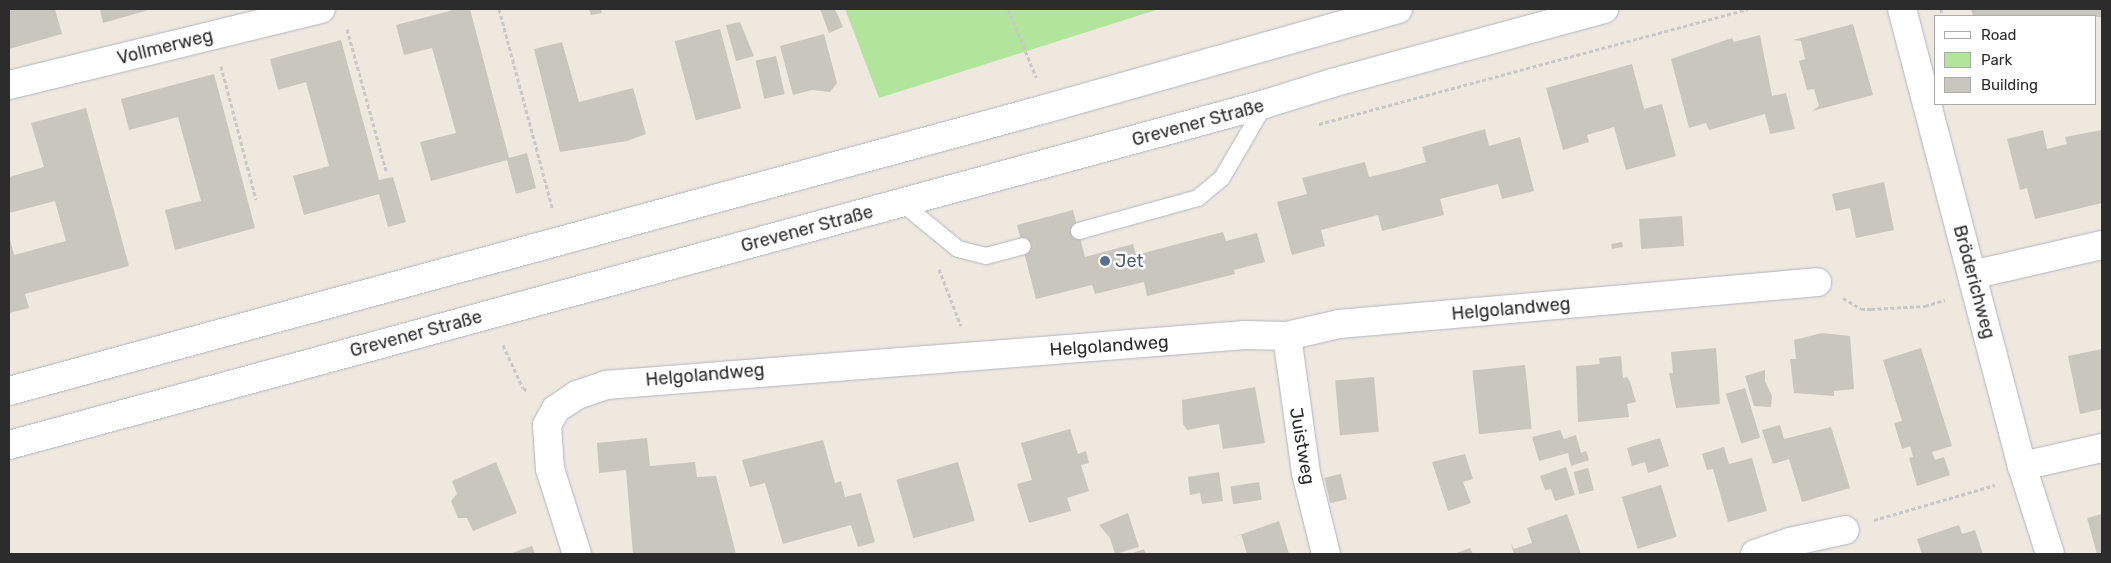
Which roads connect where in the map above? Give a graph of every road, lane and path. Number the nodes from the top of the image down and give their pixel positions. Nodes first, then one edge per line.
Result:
1 (499, 9) edge
2 (1008, 9) edge
3 (1398, 9) edge
4 (1604, 9) edge
5 (1902, 9) edge
6 (333, 14) edge
7 (213, 35) junction
8 (1036, 77) dead end
9 (9, 85) edge
10 (1265, 104) junction
11 (386, 171) dead end
12 (256, 199) dead end
13 (902, 203) junction
14 (553, 211) dead end
15 (1079, 231) dead end
16 (2102, 245) edge
17 (1023, 246) dead end
18 (937, 265) dead end
19 (1817, 282) joint
20 (1974, 283) junction
21 (1287, 336) junction
22 (501, 338) dead end
23 (972, 355) junction
24 (9, 391) edge
25 (556, 409) junction
26 (9, 445) edge
27 (2102, 448) edge
28 (2023, 472) junction
29 (1845, 530) joint
30 (576, 554) edge
31 (1326, 554) edge
32 (1756, 554) edge
33 (2050, 554) edge

1 - 14 path
2 - 8 path
3 - 24 main road
4 - 10 main road, Grevener Straße
5 - 20 main road, Bröderichweg
6 - 7 main road, Vollmerweg
6 - 11 path
7 - 9 main road, Vollmerweg
7 - 12 path
10 - 13 main road, Grevener Straße
10 - 15 lane
13 - 17 lane
13 - 26 main road, Grevener Straße
16 - 20 main road
18 - 23 path
19 - 20 path
19 - 21 main road, Helgolandweg
20 - 28 main road, Bröderichweg
21 - 23 main road, Helgolandweg
21 - 31 main road, Juistweg
22 - 25 path
23 - 25 main road, Helgolandweg
25 - 30 main road
27 - 28 main road
28 - 29 path
28 - 33 main road, Bröderichweg
29 - 32 main road

